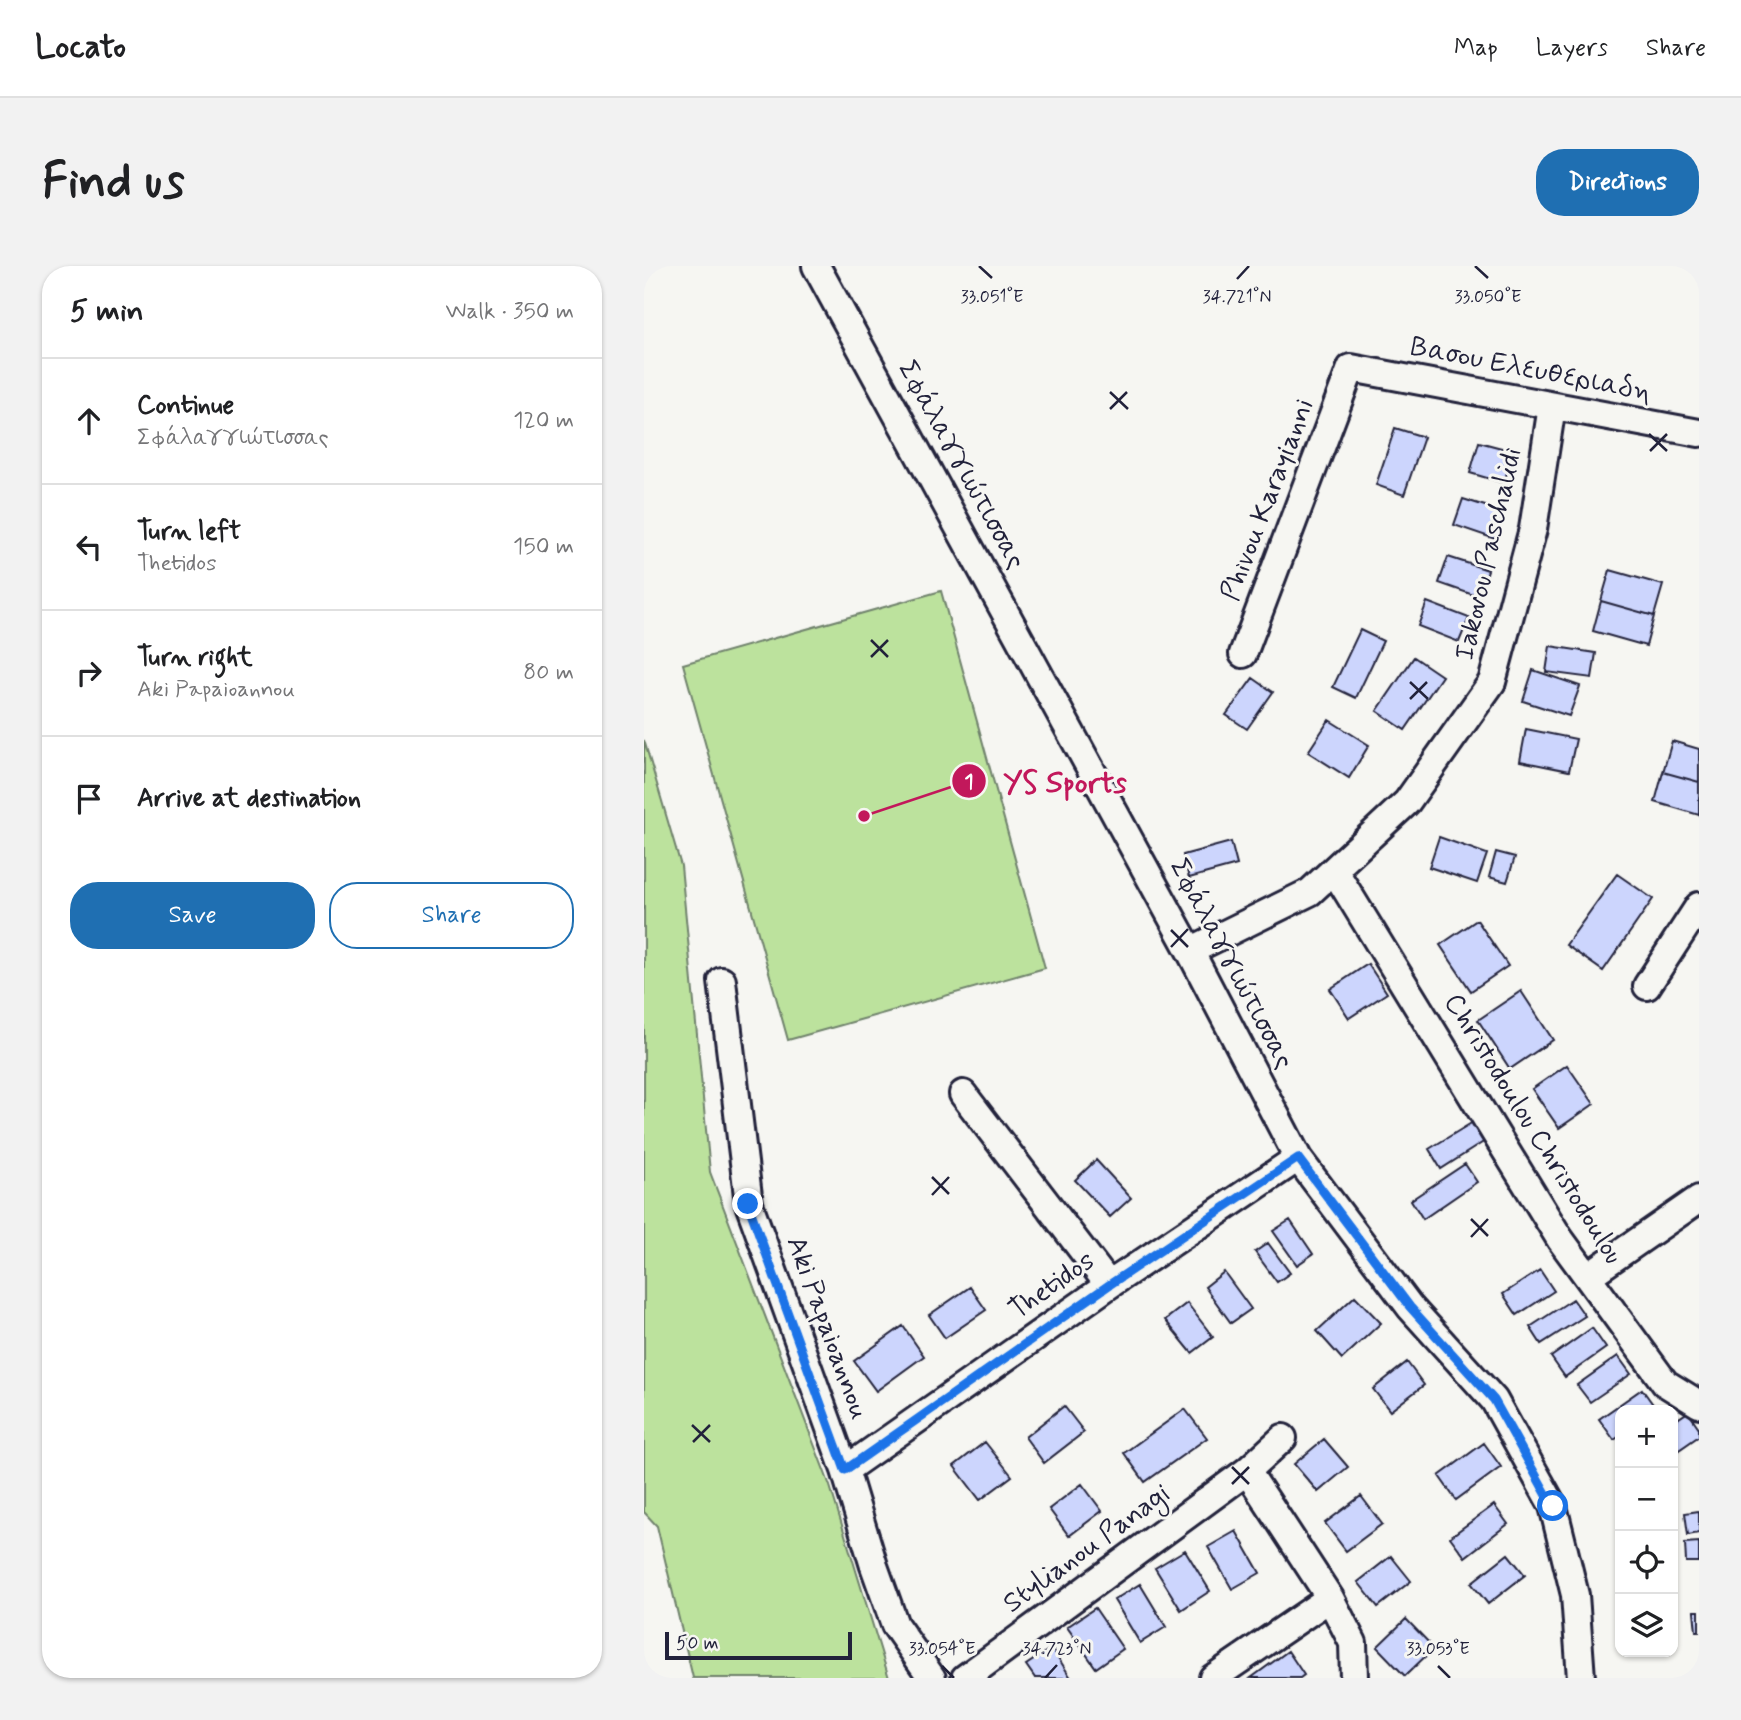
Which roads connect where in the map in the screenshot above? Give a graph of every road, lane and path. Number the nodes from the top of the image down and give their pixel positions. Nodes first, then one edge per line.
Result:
1 (816, 266) edge
2 (1351, 368) joint
3 (1552, 406) junction
4 (1699, 433) edge
5 (1243, 654) dead end
6 (1334, 870) junction
7 (1699, 906) edge
8 (1190, 951) junction
9 (722, 981) dead end
10 (1647, 986) dead end
11 (963, 1094) dead end
12 (1298, 1158) junction
13 (1699, 1199) edge
14 (1588, 1276) junction
15 (1109, 1285) junction
16 (1699, 1404) edge
17 (1283, 1438) dead end
18 (845, 1470) junction
19 (1247, 1471) junction
20 (1330, 1598) junction
21 (932, 1678) edge
22 (965, 1678) edge
23 (1213, 1678) edge
24 (1354, 1678) edge
25 (1581, 1678) edge

1 - 8 street, Σφάλαγγιώτισσας
2 - 3 street, Βασου Ελευθεριαδη
2 - 5 street, Phivou Karayianni
3 - 4 street, Βασου Ελευθεριαδη
3 - 6 street, Iakovou Paschalidi
6 - 8 street, Iakovou Paschalidi
6 - 14 street, Christodoulou Christodoulou
7 - 10 street
8 - 12 street, Σφάλαγγιώτισσας
9 - 18 street, Aki Papaioannou
11 - 15 street
12 - 15 street, Thetidos
12 - 25 street, Σφάλαγγιώτισσας
13 - 14 street
14 - 16 street, Christodoulou Christodoulou
15 - 18 street, Thetidos
17 - 19 street, Stylianou Panagi
18 - 21 street, Aki Papaioannou
19 - 20 street
19 - 22 street, Stylianou Panagi
20 - 23 street
20 - 24 street

